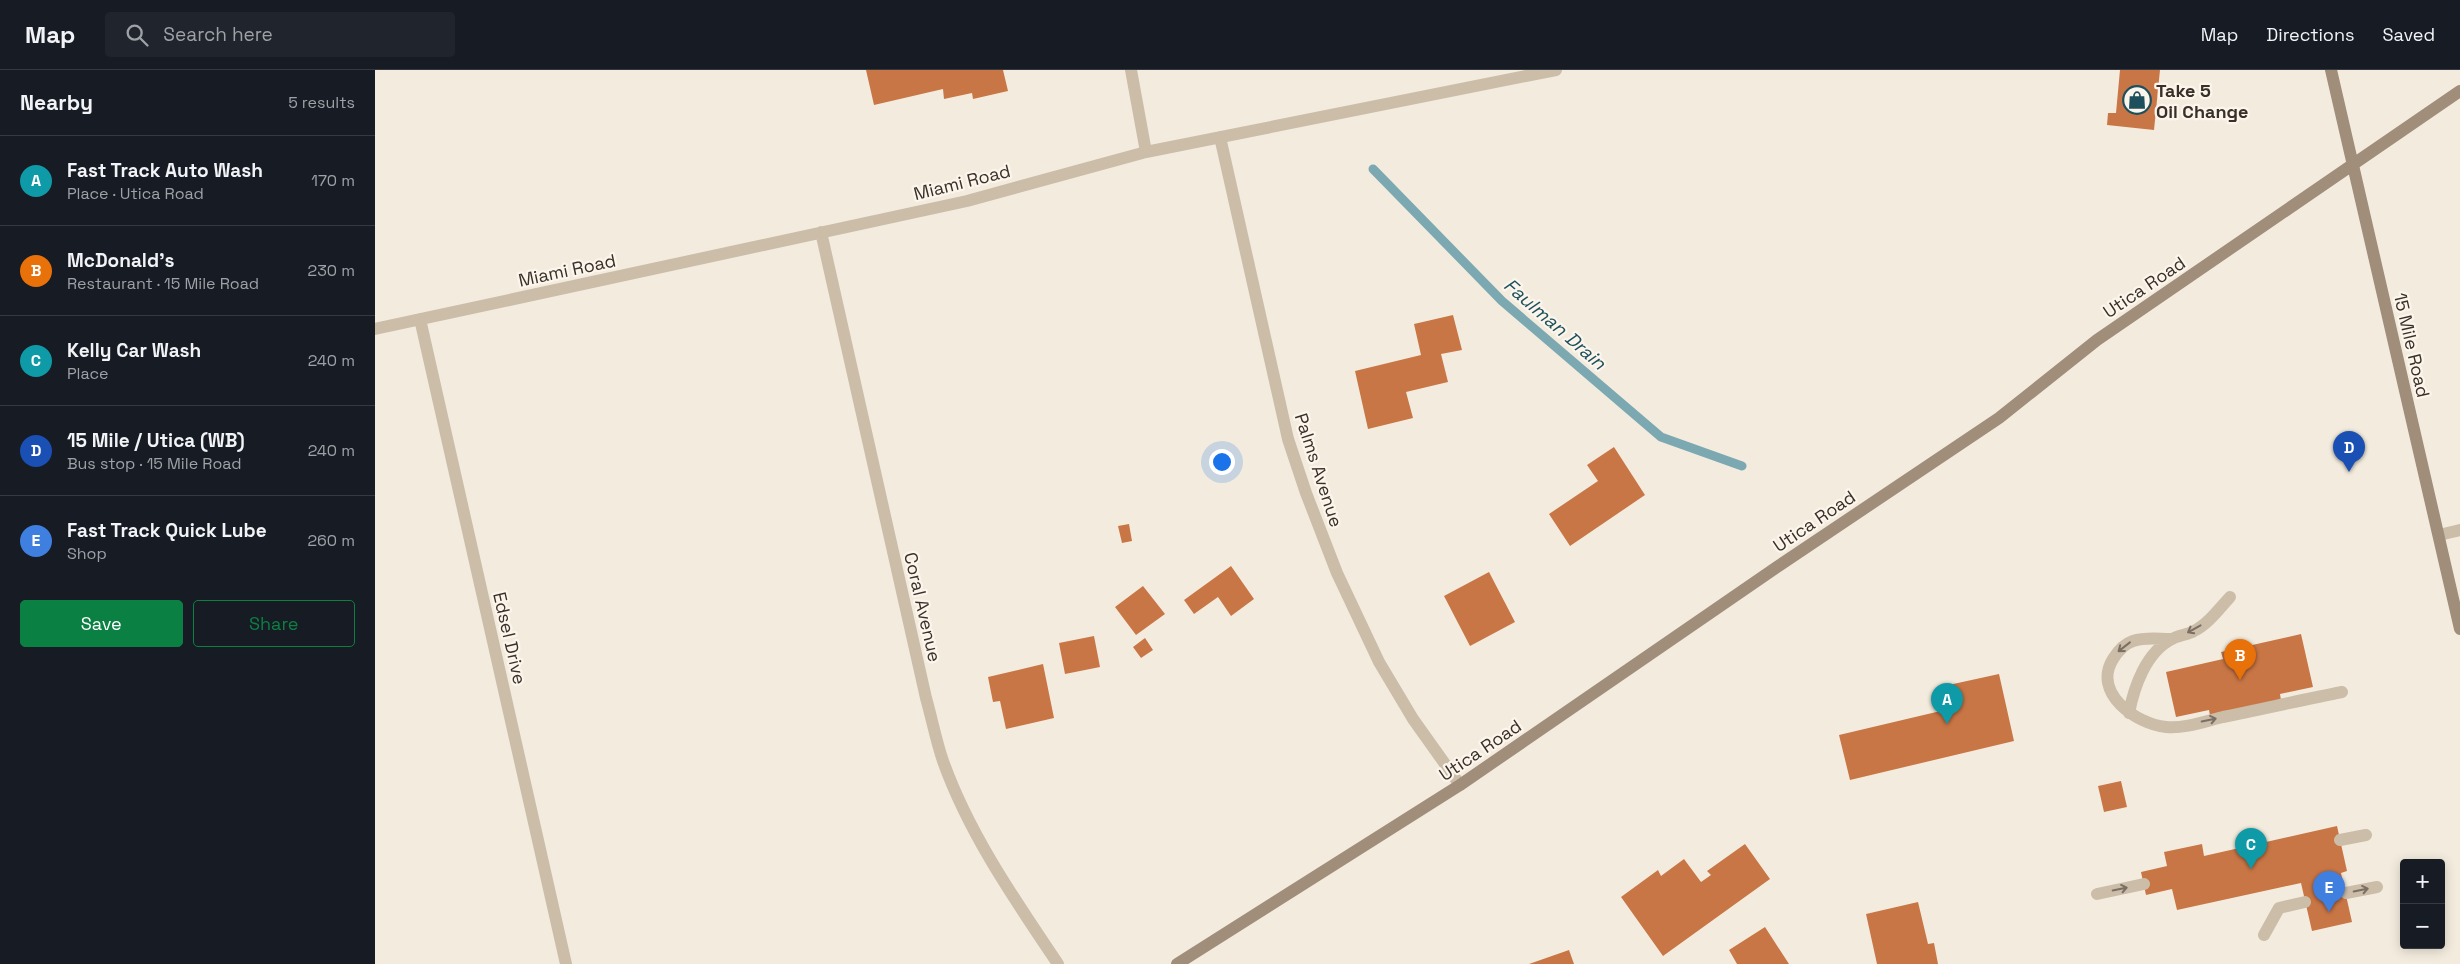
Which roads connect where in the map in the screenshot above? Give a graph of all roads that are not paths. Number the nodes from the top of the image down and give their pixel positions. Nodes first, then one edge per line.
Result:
1 (1131, 70) edge
2 (1557, 70) edge
3 (2331, 70) edge
4 (2460, 91) edge
5 (1220, 137) junction
6 (1146, 152) junction
7 (2352, 165) junction
8 (821, 232) junction
9 (420, 320) junction
10 (375, 329) edge
11 (2460, 530) edge
12 (2439, 535) junction
13 (2230, 597) dead end
14 (2460, 629) edge
15 (2171, 639) junction
16 (2342, 692) dead end
17 (2129, 713) junction
18 (1460, 785) junction
19 (2366, 835) dead end
20 (2340, 840) dead end
21 (2144, 884) dead end
22 (2377, 887) dead end
23 (2346, 893) dead end
24 (2097, 894) dead end
25 (2305, 902) dead end
26 (2264, 935) dead end
27 (566, 964) edge
28 (1058, 964) edge
29 (1177, 964) edge

1 - 6 street
2 - 5 street, Miami Road
3 - 7 main road, 15 Mile Road
4 - 7 main road, Utica Road
5 - 6 street, Miami Road
5 - 18 street, Palms Avenue
6 - 8 street, Miami Road
7 - 12 main road, 15 Mile Road
7 - 18 main road, Utica Road
8 - 9 street, Miami Road
8 - 28 street, Coral Avenue
9 - 10 street, Miami Road
9 - 27 street, Edsel Drive
11 - 12 street
12 - 14 main road, 15 Mile Road
13 -> 15 street
15 - 17 street
15 -> 17 street
17 -> 16 street
18 - 29 main road, Utica Road
19 - 20 street
24 -> 21 street
23 -> 22 street
25 - 26 street

